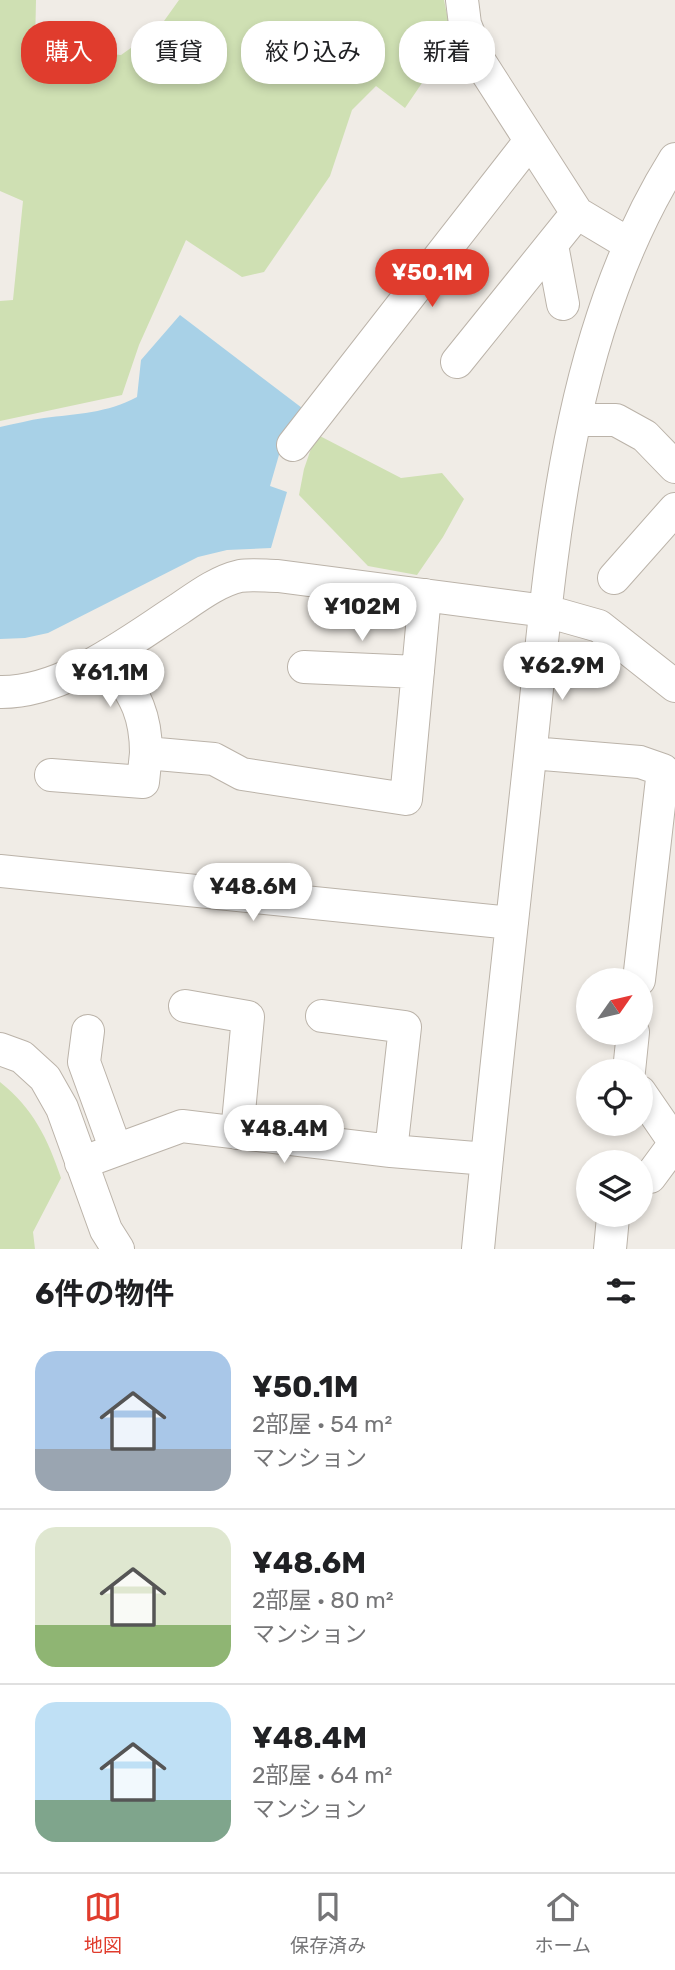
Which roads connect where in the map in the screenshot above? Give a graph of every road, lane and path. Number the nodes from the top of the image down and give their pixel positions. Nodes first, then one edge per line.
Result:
1 (462, 0) edge
2 (530, 141) junction
3 (675, 159) edge
4 (578, 213) junction
5 (552, 244) junction
6 (629, 244) junction
7 (563, 304) dead end
8 (457, 362) dead end
9 (576, 420) junction
10 (293, 445) dead end
11 (675, 467) edge
12 (675, 509) edge
13 (614, 578) dead end
14 (425, 595) junction
15 (546, 611) junction
16 (108, 655) junction
17 (304, 667) dead end
18 (418, 672) junction
19 (675, 686) edge
20 (0, 692) edge
21 (146, 753) junction
22 (531, 753) junction
23 (669, 772) edge
24 (51, 775) dead end
25 (0, 871) edge
26 (662, 898) edge
27 (512, 923) junction
28 (642, 968) edge
29 (185, 1006) dead end
30 (322, 1016) dead end
31 (88, 1031) dead end
32 (0, 1049) edge
33 (653, 1111) edge
34 (237, 1133) junction
35 (675, 1142) edge
36 (116, 1150) junction
37 (391, 1151) junction
38 (486, 1159) junction
39 (81, 1163) junction
40 (655, 1182) edge
41 (612, 1227) edge
42 (118, 1249) edge
43 (478, 1249) edge
44 (610, 1249) edge

1 - 2 street
2 - 4 street
2 - 10 street
3 - 6 street
4 - 5 street
4 - 6 street
5 - 7 street
5 - 8 street
6 - 9 street
9 - 11 street
9 - 15 street
12 - 13 street
14 - 15 street
14 - 16 street
14 - 18 street
15 - 19 street
15 - 22 street
16 - 20 street
16 - 21 street
17 - 18 street
18 - 21 street
21 - 24 street
22 - 23 street
22 - 27 street
23 - 26 street
25 - 27 street
26 - 28 street
27 - 38 street
29 - 34 street
30 - 37 street
31 - 36 street
32 - 39 street
33 - 35 street
34 - 36 street
34 - 37 street
35 - 40 street
36 - 39 street
37 - 38 street
38 - 43 street
39 - 42 street
41 - 44 street

